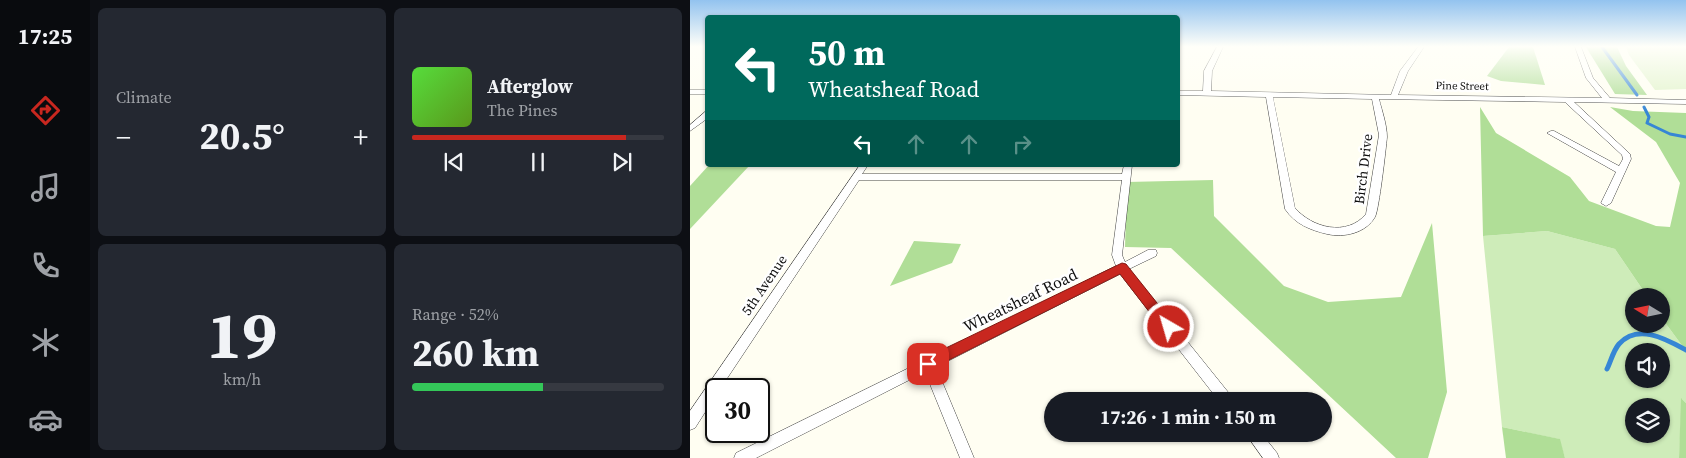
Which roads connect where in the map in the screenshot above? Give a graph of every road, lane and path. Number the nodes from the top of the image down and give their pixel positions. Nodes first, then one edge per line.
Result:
1 (1209, 68) edge
2 (1406, 68) edge
3 (1586, 68) edge
4 (690, 92) edge
5 (705, 92) edge
6 (1180, 93) edge
7 (1207, 93) junction
8 (1269, 94) junction
9 (1375, 96) junction
10 (1394, 96) junction
11 (1567, 100) junction
12 (1608, 101) junction
13 (1686, 102) edge
14 (705, 116) edge
15 (690, 129) edge
16 (1551, 133) dead end
17 (863, 167) edge
18 (1127, 171) edge
19 (1621, 172) junction
20 (856, 176) junction
21 (1606, 203) dead end
22 (1152, 253) dead end
23 (1122, 268) junction
24 (928, 364) junction
25 (1220, 392) edge
26 (690, 422) edge
27 (1259, 442) edge
28 (740, 458) edge
29 (967, 458) edge
30 (1272, 458) edge

1 - 7 street
2 - 10 street
3 - 12 street
4 - 5 street
6 - 7 street, Pine Street
7 - 8 street, Pine Street
8 - 9 street, Pine Street
8 - 9 street, Birch Drive
9 - 10 street, Pine Street
10 - 11 street, Pine Street
11 - 12 street, Pine Street
11 - 19 street
12 - 13 street, Pine Street
14 - 15 street
16 - 19 street
17 - 20 street, 5th Avenue
18 - 20 street
18 - 23 street
19 - 21 street
20 - 26 street, 5th Avenue
22 - 23 street, Wheatsheaf Road
23 - 24 street, Wheatsheaf Road
23 - 25 street
24 - 28 street, Wheatsheaf Road
24 - 29 street
27 - 30 street

